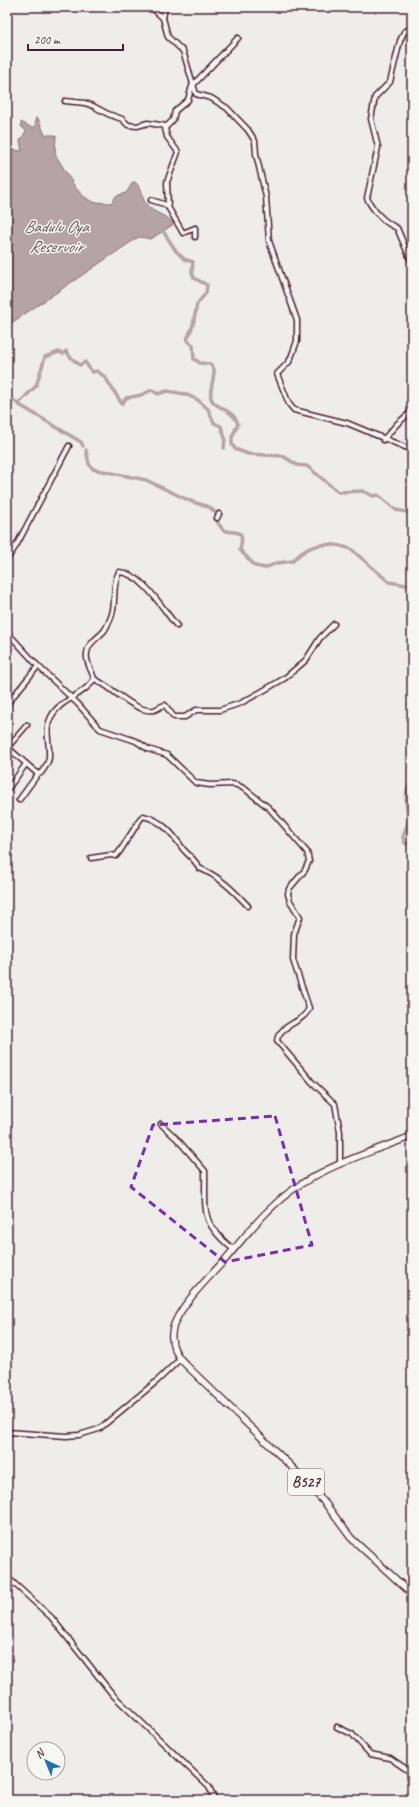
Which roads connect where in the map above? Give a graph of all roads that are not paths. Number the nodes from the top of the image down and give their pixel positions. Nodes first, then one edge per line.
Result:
1 (151, 7) edge
2 (165, 8) edge
3 (163, 18) junction
4 (412, 28) edge
5 (238, 38) dead end
6 (192, 86) junction
7 (65, 102) dead end
8 (166, 126) junction
9 (151, 200) dead end
10 (168, 207) junction
11 (195, 237) dead end
12 (412, 263) edge
13 (412, 411) edge
14 (383, 440) junction
15 (69, 446) dead end
16 (412, 450) edge
17 (7, 559) edge
18 (334, 624) dead end
19 (178, 626) dead end
20 (7, 632) edge
21 (38, 666) junction
22 (94, 679) junction
23 (71, 698) junction
24 (7, 704) edge
25 (27, 724) dead end
26 (7, 747) edge
27 (26, 764) junction
28 (38, 774) junction
29 (7, 790) edge
30 (19, 800) dead end
31 (91, 858) dead end
32 (248, 906) dead end
33 (161, 1124) dead end
34 (412, 1136) edge
35 (340, 1164) junction
36 (233, 1249) junction
37 (180, 1359) junction
38 (7, 1432) edge
39 (7, 1577) edge
40 (412, 1594) edge
41 (337, 1727) dead end
42 (412, 1772) edge
43 (412, 1793) edge
44 (215, 1800) edge
45 (407, 1800) edge

1 - 3 street
2 - 3 street
3 - 6 street
4 - 12 street
5 - 6 street
6 - 8 street
6 - 14 street
7 - 8 street
8 - 10 street
9 - 10 street
10 - 11 street
13 - 14 street
14 - 16 street
15 - 17 street
18 - 22 street
19 - 22 street
20 - 21 street
21 - 23 street
21 - 24 street
22 - 23 street
23 - 28 street
23 - 35 street
25 - 26 street
26 - 27 street
27 - 28 street
27 - 29 street
28 - 30 street
31 - 32 street
33 - 36 street
34 - 35 main road, B527
35 - 36 main road, B527
36 - 37 main road, B527
37 - 38 street
37 - 40 main road, B527
39 - 44 street
41 - 42 street
43 - 45 main road

